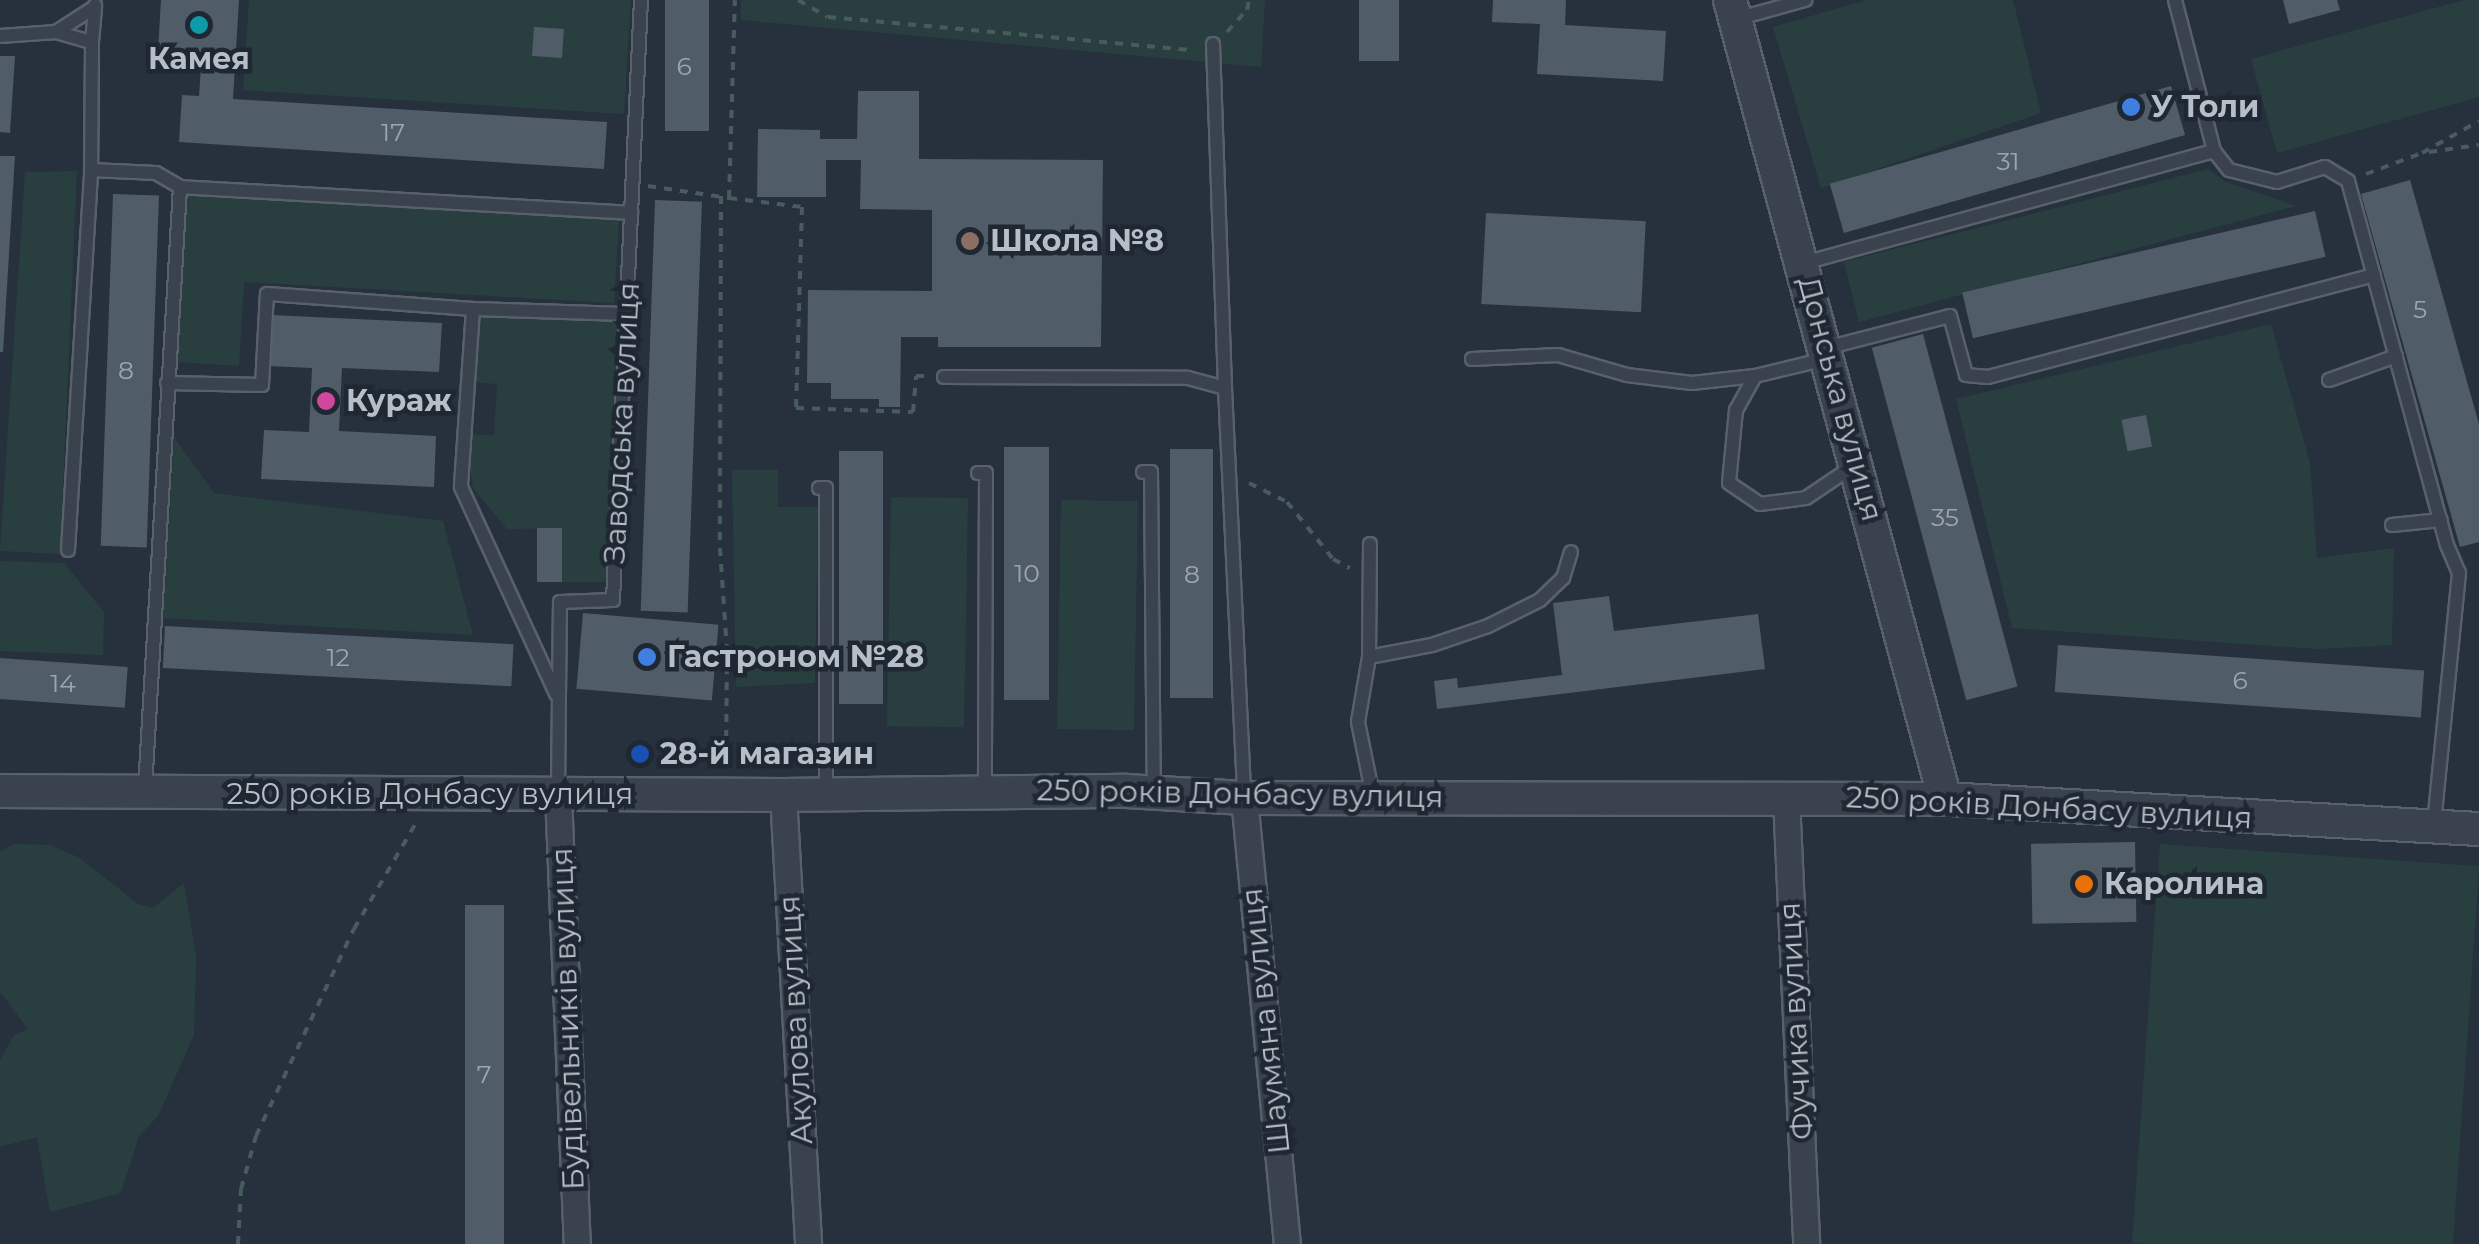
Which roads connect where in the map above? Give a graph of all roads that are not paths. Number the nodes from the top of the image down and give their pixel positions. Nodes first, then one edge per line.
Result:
1 (641, 0) edge
2 (1804, 0) edge
3 (2175, 0) edge
4 (96, 3) edge
5 (1733, 9) edge
6 (56, 32) junction
7 (0, 36) edge
8 (92, 42) junction
9 (1213, 44) road end
10 (2214, 152) junction
11 (90, 170) junction
12 (180, 187) junction
13 (631, 213) junction
14 (1804, 263) junction
15 (2374, 276) junction
16 (472, 309) junction
17 (626, 314) junction
18 (1828, 353) junction
19 (2396, 356) junction
20 (1472, 359) dead end
21 (1756, 376) junction
22 (944, 377) road end
23 (2329, 380) dead end
24 (167, 383) junction
25 (1225, 388) junction
26 (1856, 463) junction
27 (1143, 472) dead end
28 (978, 473) dead end
29 (819, 488) dead end
30 (2440, 520) junction
31 (2392, 525) dead end
32 (1370, 544) dead end
33 (68, 550) dead end
34 (1571, 552) dead end
35 (1369, 657) junction
36 (559, 700) junction
37 (0, 791) edge
38 (144, 792) junction
39 (1154, 792) junction
40 (985, 793) junction
41 (558, 795) junction
42 (783, 795) junction
43 (826, 795) junction
44 (1373, 796) junction
45 (1244, 798) junction
46 (1786, 798) junction
47 (1945, 799) junction
48 (2434, 827) junction
49 (2479, 829) edge
50 (577, 1244) edge
51 (808, 1244) edge
52 (1287, 1244) edge
53 (1806, 1244) edge

1 - 13 lane, Заводська вулиця
2 - 5 lane
3 - 10 lane
4 - 6 lane
4 - 8 lane
5 - 14 street, Донська вулиця
6 - 7 lane
6 - 8 lane
8 - 11 lane
9 - 25 lane
10 - 14 lane
10 - 15 lane
11 - 12 lane
11 - 33 lane
12 - 13 lane
12 - 24 lane
13 - 17 lane, Заводська вулиця
14 - 18 street, Донська вулиця
15 - 18 lane
15 - 19 lane
16 - 17 lane
16 - 24 lane
16 - 36 lane
17 - 36 lane, Заводська вулиця
18 - 21 lane
18 - 26 street, Донська вулиця
19 - 23 lane
19 - 30 lane
20 - 21 lane
21 - 26 lane
22 - 25 lane
24 - 38 lane
25 - 45 lane
26 - 47 street, Донська вулиця
27 - 39 lane
28 - 40 lane
29 - 43 lane
30 - 31 lane
30 - 48 lane
32 - 35 lane
34 - 35 lane
35 - 44 lane
36 - 41 lane, Заводська вулиця
37 - 38 street, 250 років Донбасу вулиця
38 - 41 street, 250 років Донбасу вулиця
39 - 40 street, 250 років Донбасу вулиця
39 - 45 street, 250 років Донбасу вулиця
40 - 43 street, 250 років Донбасу вулиця
41 - 42 street, 250 років Донбасу вулиця
41 - 50 street, Будівельників вулиця
42 - 43 street, 250 років Донбасу вулиця
42 - 51 street, Акулова вулиця
44 - 45 street, 250 років Донбасу вулиця
44 - 46 street, 250 років Донбасу вулиця
45 - 52 street, Шаумяна вулиця
46 - 47 street, 250 років Донбасу вулиця
46 - 53 street, Фучика вулиця
47 - 48 street, 250 років Донбасу вулиця
48 - 49 street, 250 років Донбасу вулиця

